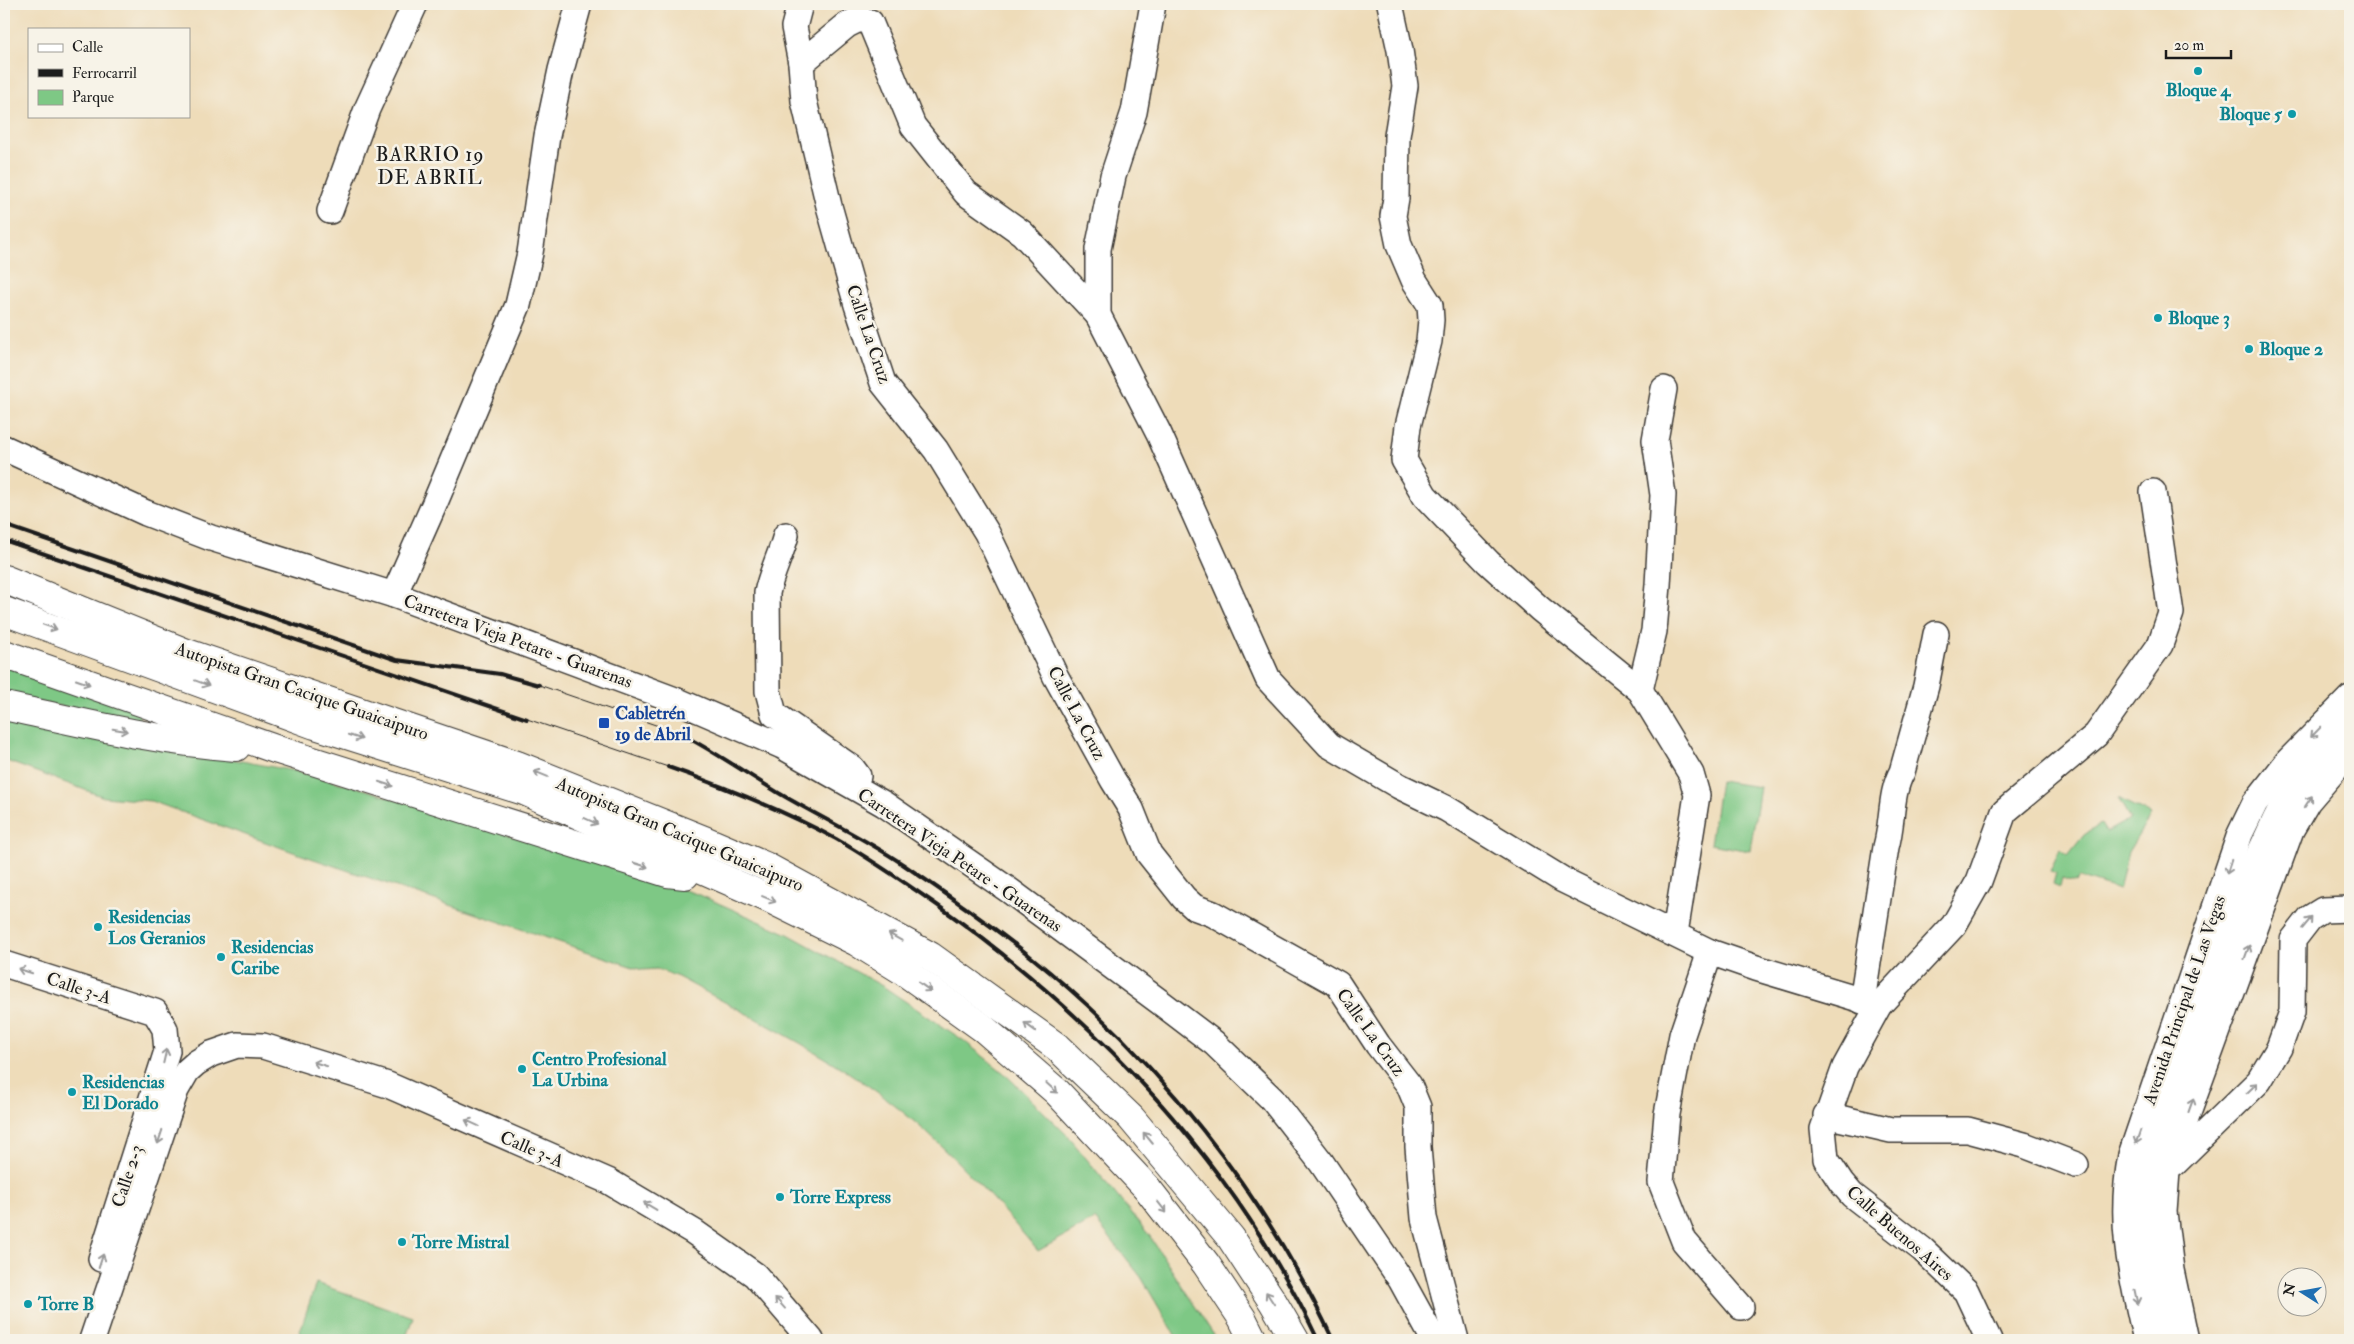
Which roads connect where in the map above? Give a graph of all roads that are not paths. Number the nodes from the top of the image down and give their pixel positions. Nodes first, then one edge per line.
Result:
1 (415, 4) edge
2 (579, 4) edge
3 (800, 4) edge
4 (1153, 4) edge
5 (1390, 4) edge
6 (801, 63) junction
7 (330, 211) dead end
8 (1098, 315) junction
9 (1664, 389) dead end
10 (4, 448) edge
11 (2153, 492) dead end
12 (786, 535) dead end
13 (4, 579) edge
14 (394, 595) junction
15 (4, 611) edge
16 (1936, 634) dead end
17 (4, 654) edge
18 (1640, 690) junction
19 (2350, 698) edge
20 (4, 706) edge
21 (2350, 725) edge
22 (278, 750) junction
23 (2350, 752) edge
24 (871, 797) junction
25 (724, 880) junction
26 (2350, 909) edge
27 (1675, 933) junction
28 (1710, 952) junction
29 (4, 964) edge
30 (1870, 1003) junction
31 (155, 1012) joint
32 (1826, 1115) junction
33 (2076, 1165) dead end
34 (2168, 1171) junction
35 (1741, 1307) dead end
36 (75, 1340) edge
37 (92, 1340) edge
38 (811, 1340) edge
39 (1253, 1340) edge
40 (1295, 1340) edge
41 (1434, 1340) edge
42 (1456, 1340) edge
43 (1989, 1340) edge
44 (2146, 1340) edge
45 (2167, 1340) edge
46 (2186, 1340) edge

1 - 7 street
2 - 14 street
3 - 6 street, Calle La Cruz
4 - 8 street
5 - 18 street
6 - 8 street
6 - 42 street, Calle La Cruz
8 - 27 street
9 - 18 street
10 - 14 street, Carretera Vieja Petare - Guarenas
11 - 30 street, Calle Buenos Aires
12 - 24 street
40 -> 13 highway, Autopista Gran Cacique Guaicaipuro
14 - 24 street, Carretera Vieja Petare - Guarenas
15 -> 25 highway, Autopista Gran Cacique Guaicaipuro
16 - 30 street
17 -> 22 highway
18 - 27 street
19 -> 44 street, Avenida Principal de Las Vegas
20 -> 22 highway
21 - 45 street
22 -> 25 highway
34 -> 23 street
24 - 41 street, Carretera Vieja Petare - Guarenas
25 -> 39 highway, Autopista Gran Cacique Guaicaipuro
34 -> 26 street
27 - 28 street
28 - 30 street
28 - 35 street
31 -> 29 street, Calle 3-A
30 - 32 street, Calle Buenos Aires
36 -> 31 street, Calle 2-3
32 - 33 street
32 - 43 street, Calle Buenos Aires
34 - 46 street
38 -> 37 street, Calle 3-A

